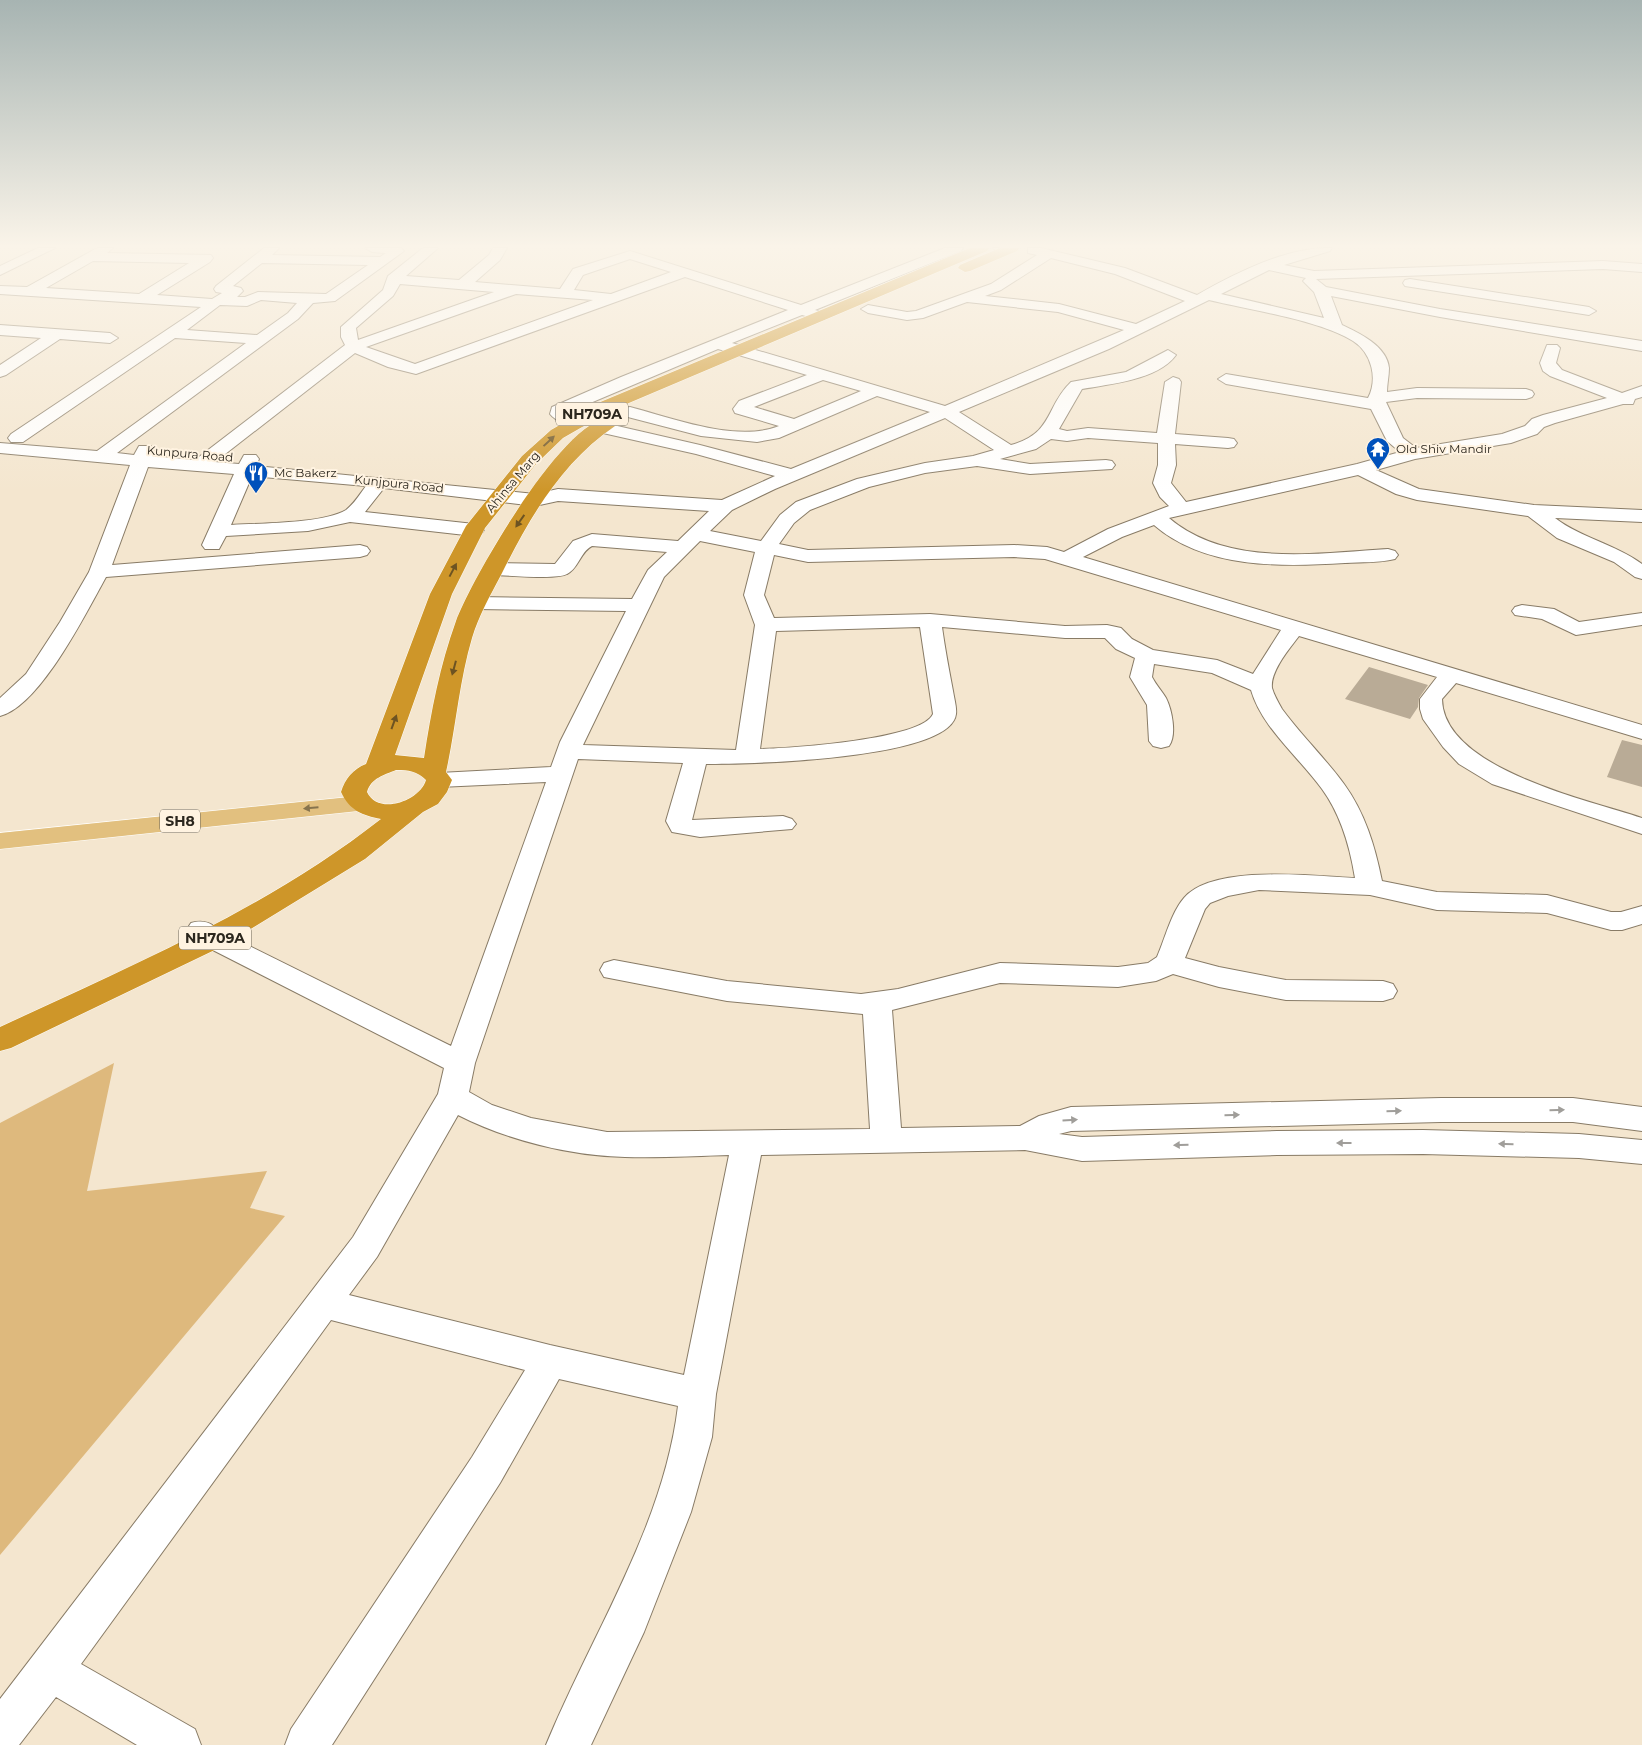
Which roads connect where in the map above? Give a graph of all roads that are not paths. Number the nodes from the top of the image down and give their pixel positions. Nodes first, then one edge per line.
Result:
1 (177, 329) edge
2 (275, 329) edge
3 (349, 329) edge
4 (401, 329) edge
5 (524, 329) edge
6 (754, 329) edge
7 (788, 329) edge
8 (821, 329) edge
9 (1137, 329) edge
10 (1338, 329) edge
11 (1541, 329) edge
12 (0, 330) edge
13 (172, 333) junction
14 (57, 334) junction
15 (110, 338) dead end
16 (260, 340) junction
17 (718, 344) junction
18 (354, 346) junction
19 (1642, 346) edge
20 (9, 348) dead end
21 (1552, 348) dead end
22 (36, 350) junction
23 (739, 350) junction
24 (1168, 355) dead end
25 (759, 356) junction
26 (0, 372) edge
27 (822, 375) junction
28 (1226, 379) dead end
29 (1173, 382) dead end
30 (876, 391) junction
31 (1642, 391) edge
32 (1526, 394) dead end
33 (1621, 399) junction
34 (1377, 402) junction
35 (1642, 405) edge
36 (945, 411) junction
37 (630, 412) junction
38 (577, 422) junction
39 (795, 425) junction
40 (600, 427) junction
41 (1048, 433) junction
42 (1166, 437) junction
43 (9, 438) edge
44 (1228, 443) dead end
45 (0, 448) edge
46 (1008, 451) junction
47 (108, 452) junction
48 (1413, 454) junction
49 (142, 455) junction
50 (205, 460) junction
51 (975, 461) junction
52 (249, 464) junction
53 (1106, 465) dead end
54 (1360, 469) junction
55 (792, 475) junction
56 (379, 482) junction
57 (506, 488) junction
58 (545, 494) junction
59 (725, 506) junction
60 (1183, 509) junction
61 (1534, 510) junction
62 (348, 516) junction
63 (1642, 516) edge
64 (1156, 517) junction
65 (474, 530) junction
66 (218, 531) junction
67 (688, 541) junction
68 (766, 548) junction
69 (360, 551) dead end
70 (1388, 555) dead end
71 (1067, 558) junction
72 (204, 563) junction
73 (493, 569) junction
74 (99, 572) junction
75 (1642, 573) edge
76 (476, 603) junction
77 (639, 605) junction
78 (1522, 612) dead end
79 (1642, 619) edge
80 (930, 620) junction
81 (766, 625) junction
82 (1294, 627) junction
83 (1147, 656) junction
84 (1452, 675) junction
85 (1261, 686) junction
86 (0, 709) edge
87 (1642, 732) edge
88 (1160, 741) dead end
89 (696, 758) junction
90 (747, 758) junction
91 (564, 763) junction
92 (378, 767) junction
93 (436, 776) junction
94 (365, 801) junction
95 (414, 807) junction
96 (784, 824) dead end
97 (0, 826) edge
98 (1642, 826) edge
99 (0, 841) edge
100 (1370, 887) junction
101 (1642, 915) edge
102 (207, 934) junction
103 (1169, 963) junction
104 (614, 970) dead end
105 (1383, 992) dead end
106 (878, 1002) junction
107 (0, 1024) edge
108 (0, 1040) edge
109 (456, 1079) junction
110 (1642, 1119) edge
111 (1025, 1138) junction
112 (886, 1140) junction
113 (747, 1143) junction
114 (1642, 1152) edge
115 (324, 1304) junction
116 (550, 1361) junction
117 (698, 1394) junction
118 (52, 1670) junction
119 (0, 1734) edge
120 (180, 1745) edge
121 (307, 1745) edge
122 (568, 1745) edge

1 - 13 street
2 - 16 street
3 - 18 street
4 - 18 street
5 - 18 street
6 - 17 street
7 - 23 highway, Ahinsa Marg / NH709A
8 - 25 highway, Ahinsa Marg / NH709A
9 - 36 street
10 - 34 street
11 - 19 street
12 - 14 street
13 - 16 street
13 - 43 street
14 - 15 street
14 - 22 street
16 - 47 street
17 - 23 street
17 - 38 street
18 - 50 street
20 - 22 street
21 - 33 street
22 - 26 street
23 - 25 street
23 - 38 highway, Ahinsa Marg / NH709A
24 - 41 street
25 - 27 street
25 - 37 highway, Ahinsa Marg / NH709A
27 - 30 street
27 - 39 street
28 - 34 street
29 - 42 street
30 - 36 street
30 - 39 street
31 - 33 street
32 - 34 street
33 - 35 street
33 - 48 street
34 - 48 street
36 - 46 street
36 - 55 street
37 - 39 street
37 - 40 highway, Ahinsa Marg / NH709A
57 -> 38 highway, Ahinsa Marg / NH709A
40 - 55 street
40 - 58 highway, Ahinsa Marg / NH709A
41 - 42 street
41 - 46 street
42 - 44 street
42 - 60 street
43 - 47 street
45 - 47 street, Kunjpura Road
46 - 51 street
47 - 49 street, Kunjpura Road
48 - 54 street
49 - 50 street, Kunjpura Road
49 - 74 street
50 - 52 street, Kunjpura Road
51 - 53 street
51 - 68 street
52 - 56 street, Kunjpura Road
52 - 57 street, Kunpura Road
52 - 66 street
54 - 60 street
54 - 61 street
55 - 59 street
56 - 57 street, Kunjpura Road
56 - 62 street
57 - 58 street, Kunjpura Road
57 - 65 highway, Ahinsa Marg / NH709A
58 - 59 street, Kunjpura Road
58 -> 73 highway, Ahinsa Marg / NH709A
59 - 67 street
60 - 64 street
61 - 63 street
61 - 75 street
62 - 65 street
62 - 66 street
64 - 70 street
64 - 71 street
92 -> 65 highway, Ahinsa Marg / NH709A
66 - 72 street
67 - 68 street
67 - 73 street
67 - 77 street
68 - 71 street
68 - 81 street
69 - 72 street
71 - 82 street
72 - 74 street
73 - 76 highway, Ahinsa Marg / NH709A
74 - 86 street
76 - 77 street
76 -> 93 highway, Ahinsa Marg / NH709A
77 - 91 street
78 - 79 street
80 - 81 street
80 - 83 street
80 - 90 street
81 - 90 street
82 - 84 street
82 - 85 street
83 - 85 street
83 - 88 street
84 - 87 street
84 - 98 street
85 - 100 street
89 - 90 street
89 - 91 street
89 - 96 street
91 - 93 street
91 - 109 street
92 - 93 highway, NH709A
92 - 94 highway, NH709A
93 - 95 highway, NH709A
94 - 95 highway, NH709A
94 - 97 main road, SH8
94 -> 99 main road, SH8
94 - 102 highway, NH709A
95 - 102 highway, NH709A
100 - 101 street
100 - 103 street
102 - 107 highway, NH709A
102 - 108 highway, NH709A
102 - 109 street
103 - 105 street
103 - 106 street
104 - 106 street
106 - 112 street
109 - 113 street
109 - 115 street
111 -> 110 street
111 - 112 street
114 -> 111 street
112 - 113 street
113 - 117 street
115 - 116 street
115 - 118 street
116 - 117 street
116 - 121 street
117 - 122 street
118 - 119 street
118 - 120 street

